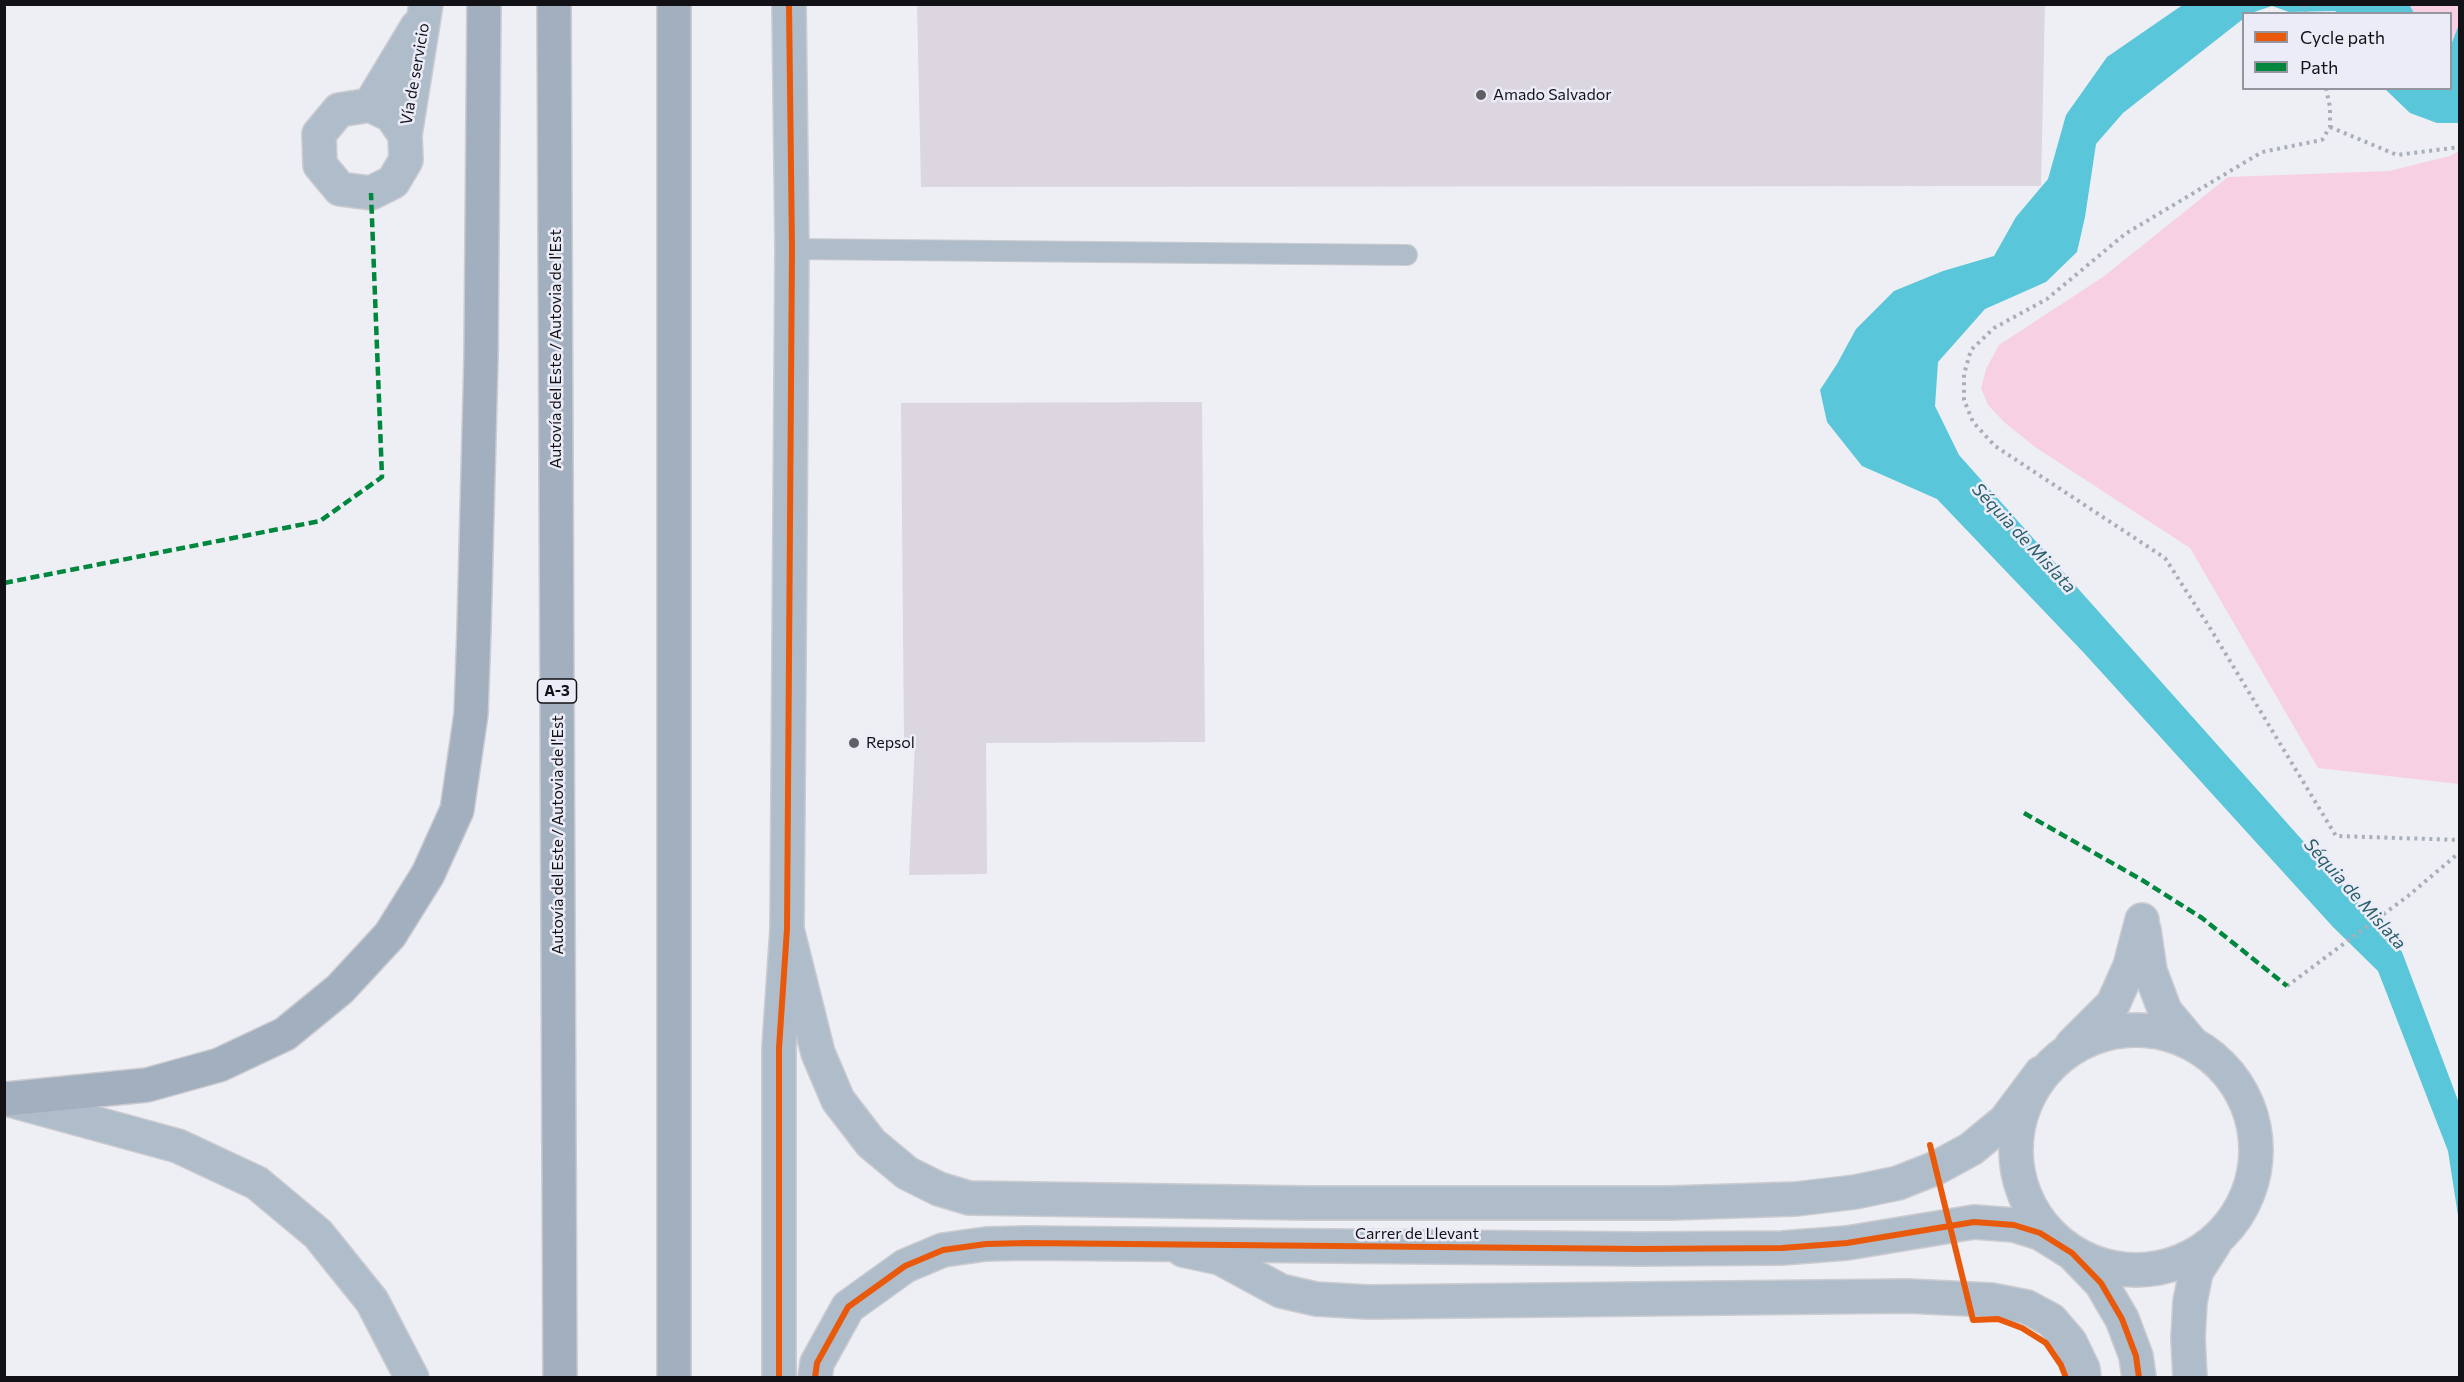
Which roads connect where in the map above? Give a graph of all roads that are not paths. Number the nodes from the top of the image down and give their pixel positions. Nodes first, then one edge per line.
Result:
1 (484, 4) edge
2 (554, 4) edge
3 (674, 4) edge
4 (789, 4) edge
5 (426, 9) edge
6 (370, 105) junction
7 (405, 135) junction
8 (792, 249) junction
9 (1407, 255) dead end
10 (787, 929) junction
11 (2191, 1042) junction
12 (2072, 1046) junction
13 (2042, 1073) junction
14 (5, 1099) edge
15 (2216, 1240) junction
16 (1158, 1245) junction
17 (2072, 1253) junction
18 (412, 1377) edge
19 (560, 1377) edge
20 (674, 1377) edge
21 (779, 1377) edge
22 (815, 1377) edge
23 (2084, 1377) edge
24 (2139, 1377) edge
25 (2190, 1377) edge

1 - 14 highway
2 - 19 highway, Autovía del Este / Autovia de l'Est / A-3
3 - 20 highway
4 - 8 street
5 - 6 street, Vía de servicio
5 - 7 street, Vía de servicio
6 - 7 street
6 - 7 street
8 - 9 lane
8 - 10 street
10 - 13 street, Carrer de Llevant
10 - 21 street
11 - 12 street
11 - 12 street
11 - 15 street
12 - 13 street
13 - 17 street
14 - 18 street
15 - 17 street
15 - 25 street
16 - 17 street, Carrer de Llevant
16 - 22 street, Carrer de Llevant
16 - 23 street, Carrer de Llevant
17 - 24 street

